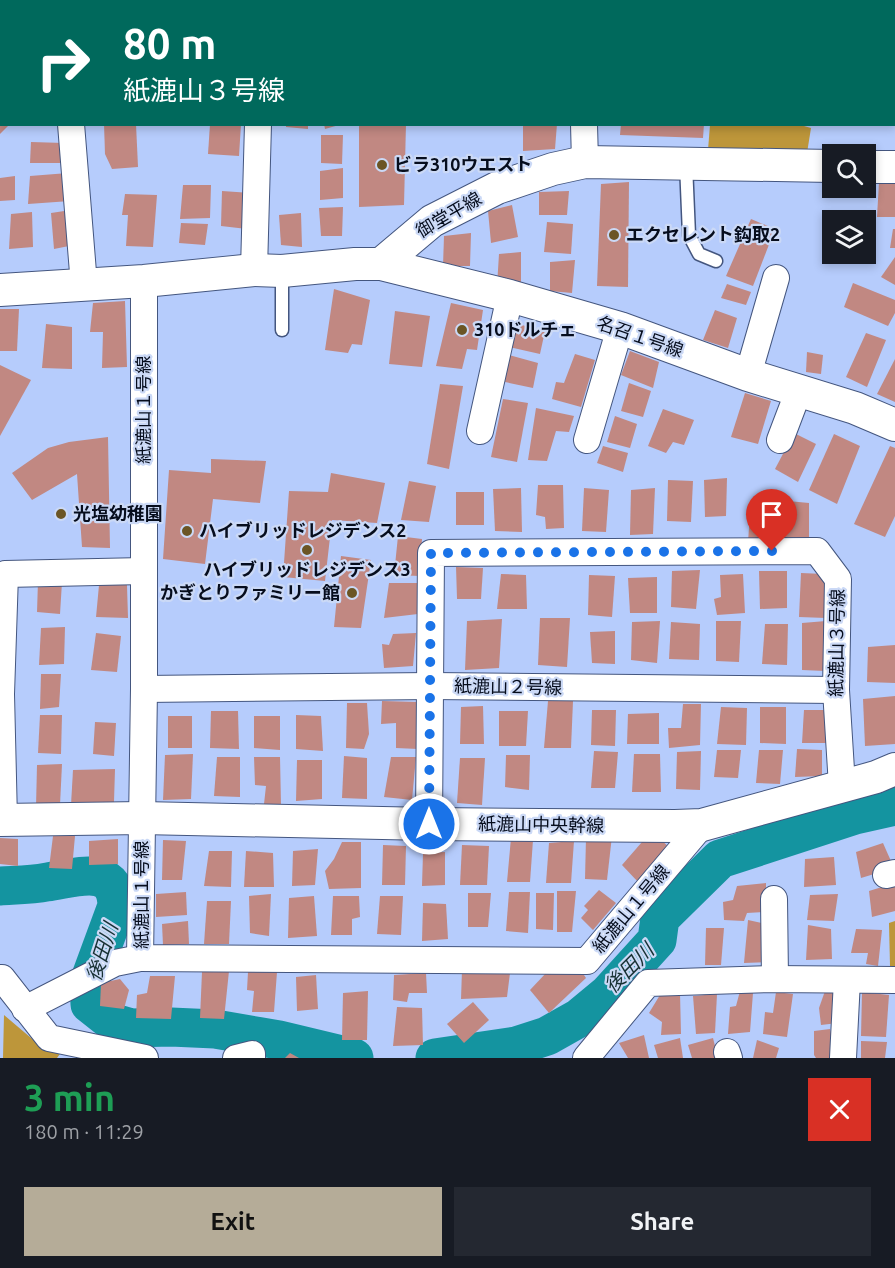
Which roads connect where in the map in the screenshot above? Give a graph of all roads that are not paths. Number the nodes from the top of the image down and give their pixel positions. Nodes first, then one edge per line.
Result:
1 (71, 126) edge
2 (258, 126) edge
3 (584, 126) edge
4 (585, 162) junction
5 (686, 163) junction
6 (822, 166) edge
7 (876, 167) edge
8 (895, 167) edge
9 (716, 261) dead end
10 (381, 264) junction
11 (268, 271) junction
12 (776, 278) dead end
13 (144, 281) junction
14 (84, 285) junction
15 (0, 290) edge
16 (510, 296) junction
17 (620, 328) junction
18 (282, 330) dead end
19 (748, 375) junction
20 (799, 390) junction
21 (895, 425) edge
22 (480, 431) dead end
23 (587, 440) dead end
24 (780, 440) dead end
25 (144, 572) junction
26 (430, 686) junction
27 (144, 689) junction
28 (836, 690) junction
29 (1, 694) edge
30 (895, 769) edge
31 (842, 786) junction
32 (142, 818) junction
33 (2, 820) edge
34 (429, 824) junction
35 (702, 825) junction
36 (774, 899) dead end
37 (140, 958) junction
38 (0, 978) edge
39 (776, 979) junction
40 (847, 980) junction
41 (895, 980) edge
42 (34, 1004) junction
43 (145, 1058) edge
44 (236, 1058) edge
45 (252, 1058) edge
46 (586, 1058) edge
47 (843, 1058) edge

1 - 14 street
2 - 11 street
3 - 4 street
4 - 5 street, 御堂平線
4 - 10 street, 御堂平線
5 - 6 street, 御堂平線
5 - 9 lane
7 - 8 street
10 - 11 street
10 - 16 street, 名召１号線
11 - 13 street
11 - 18 lane
12 - 19 street
13 - 14 street
13 - 25 street, 紙漉山１号線
14 - 15 street
16 - 17 street, 名召１号線
16 - 22 street
17 - 19 street, 名召１号線
17 - 23 street
19 - 20 street, 名召１号線
20 - 21 street, 名召１号線
20 - 24 street
25 - 27 street, 紙漉山１号線
25 - 29 street
26 - 27 street, 紙漉山２号線
26 - 28 street, 紙漉山２号線
26 - 28 street, 紙漉山３号線
26 - 34 street, 紙漉山３号線
27 - 32 street, 紙漉山１号線
28 - 31 street, 紙漉山３号線
29 - 33 street
30 - 31 street, 紙漉山中央幹線
31 - 35 street, 紙漉山中央幹線
32 - 33 street, 紙漉山中央幹線
32 - 34 street, 紙漉山中央幹線
32 - 37 street, 紙漉山１号線
34 - 35 street, 紙漉山中央幹線
35 - 37 street, 紙漉山１号線
36 - 39 street
37 - 42 street
38 - 42 street
39 - 40 street
39 - 46 street
40 - 41 street
40 - 47 street
42 - 43 street
44 - 45 street

